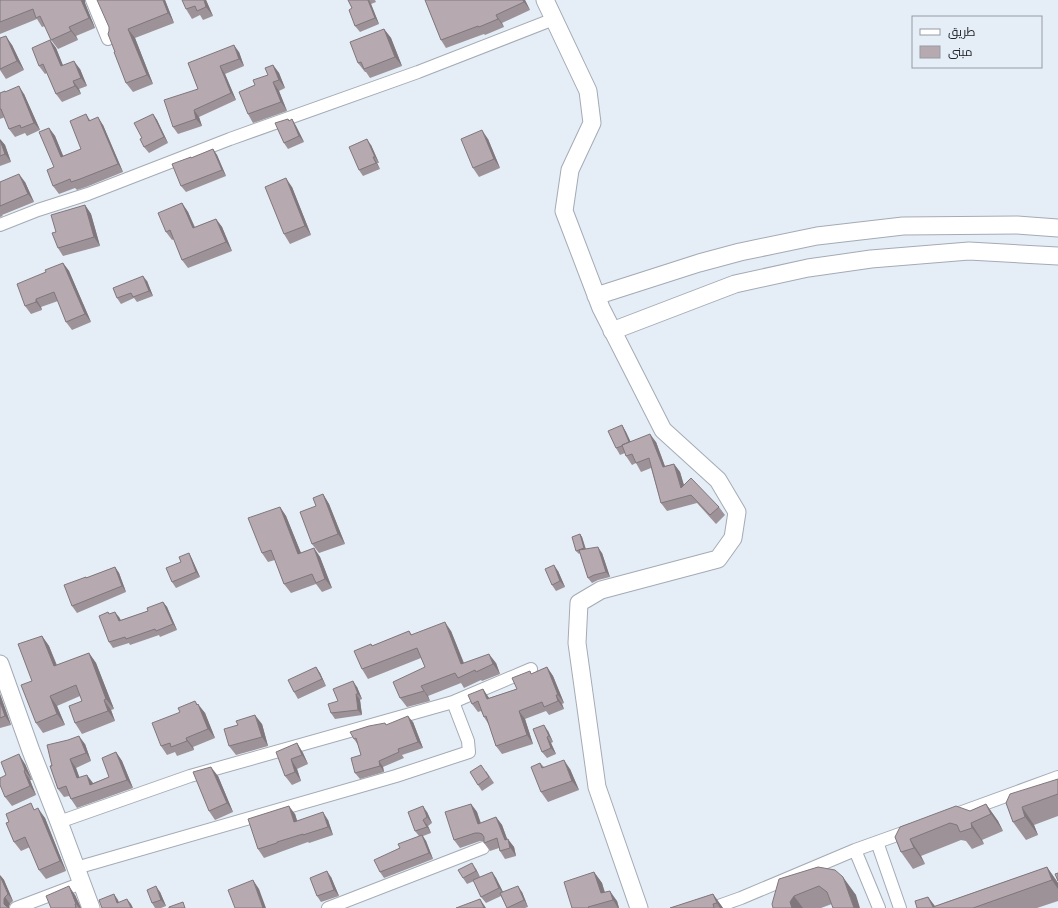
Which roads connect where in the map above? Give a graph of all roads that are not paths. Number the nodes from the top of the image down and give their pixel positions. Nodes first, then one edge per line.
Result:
1 (92, 0) edge
2 (545, 0) edge
3 (554, 19) junction
4 (108, 38) edge
5 (0, 225) edge
6 (1058, 228) edge
7 (1058, 256) edge
8 (596, 296) junction
9 (612, 331) junction
10 (0, 664) edge
11 (531, 669) dead end
12 (453, 702) junction
13 (1058, 777) edge
14 (942, 819) edge
15 (59, 822) junction
16 (920, 827) edge
17 (877, 842) junction
18 (483, 848) edge
19 (855, 850) junction
20 (79, 875) junction
21 (16, 908) edge
22 (91, 908) edge
23 (328, 908) edge
24 (639, 908) edge
25 (714, 908) edge
26 (878, 908) edge
27 (900, 908) edge

1 - 4 street
2 - 3 street
3 - 5 street
3 - 8 street
6 - 8 street
7 - 9 street
8 - 9 street
9 - 24 street
10 - 15 street
11 - 12 street
12 - 15 street
12 - 20 street
13 - 14 street
15 - 20 street
16 - 17 street
17 - 19 street
17 - 27 street
18 - 23 street
19 - 25 street
19 - 26 street
20 - 21 street
20 - 22 street

